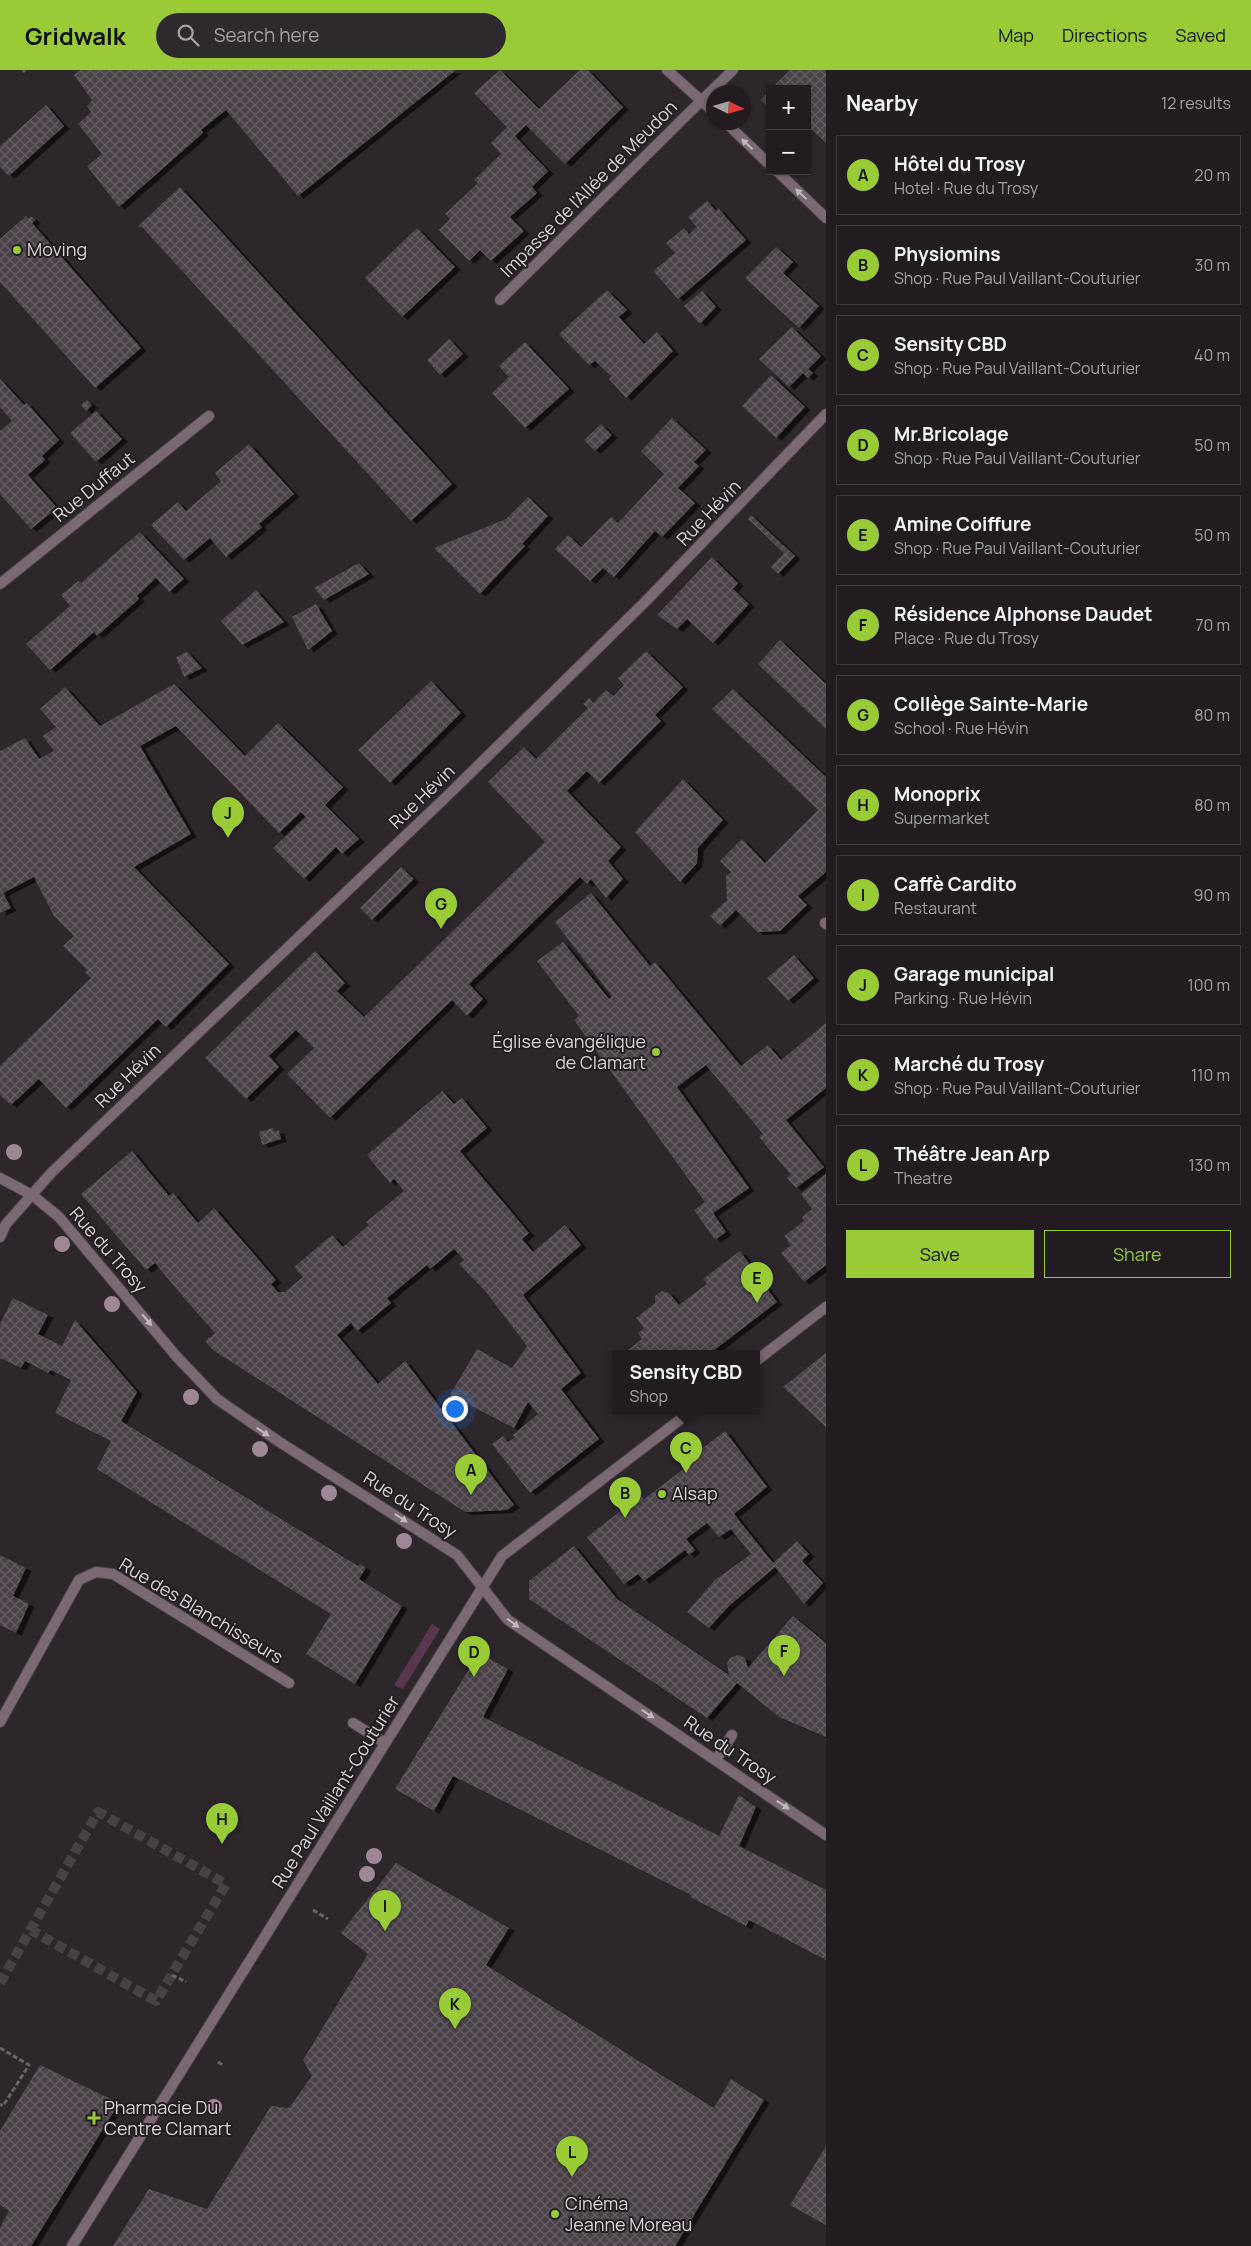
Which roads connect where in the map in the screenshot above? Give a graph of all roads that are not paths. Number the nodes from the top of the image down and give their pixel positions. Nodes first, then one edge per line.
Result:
1 (667, 70) edge
2 (733, 70) edge
3 (701, 100) junction
4 (706, 105) edge
5 (733, 130) edge
6 (766, 161) edge
7 (781, 175) edge
8 (826, 218) edge
9 (500, 300) dead end
10 (826, 414) edge
11 (209, 416) dead end
12 (0, 584) edge
13 (0, 1178) edge
14 (32, 1195) junction
15 (0, 1237) edge
16 (826, 1307) edge
17 (760, 1358) edge
18 (686, 1415) edge
19 (483, 1586) junction
20 (289, 1683) dead end
21 (0, 1722) edge
22 (352, 1723) dead end
23 (732, 1735) dead end
24 (386, 1743) junction
25 (716, 1760) junction
26 (826, 1834) edge
27 (72, 2246) edge

1 - 3 street
2 - 3 street, Impasse de l'Allée de Meudon
3 - 4 street
3 - 9 street, Impasse de l'Allée de Meudon
6 -> 5 street
8 -> 7 street
10 - 14 street, Rue Hévin
11 - 12 street, Rue Duffaut
13 - 14 street, Rue du Trosy
14 - 15 street, Rue Hévin
14 -> 19 street, Rue du Trosy
16 - 17 street
18 - 19 street, Rue Paul Vaillant-Couturier
19 - 24 street, Rue Paul Vaillant-Couturier
19 -> 25 street, Rue du Trosy
20 - 21 street, Rue des Blanchisseurs
22 - 24 street
23 - 25 street
24 - 27 street, Rue Paul Vaillant-Couturier
25 -> 26 street, Rue du Trosy

